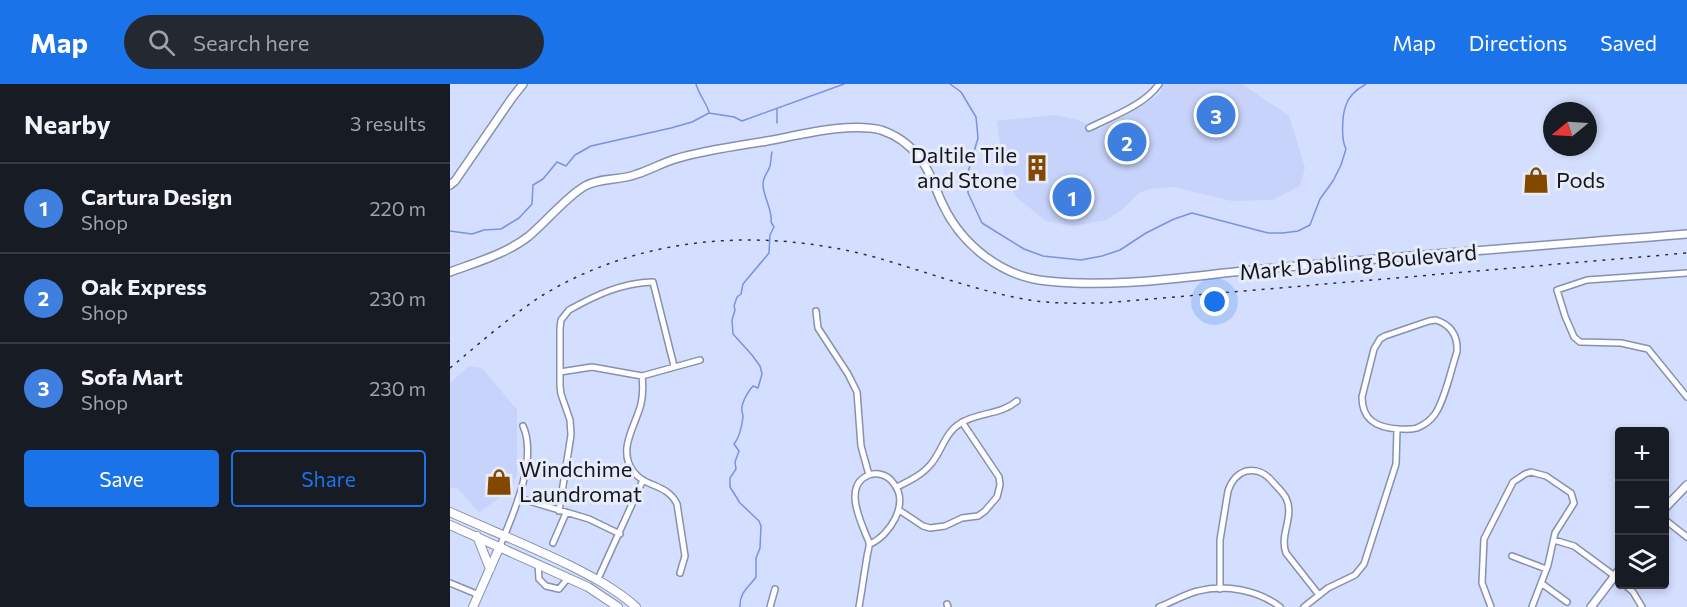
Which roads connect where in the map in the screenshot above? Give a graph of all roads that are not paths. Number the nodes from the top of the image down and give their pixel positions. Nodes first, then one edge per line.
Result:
1 (523, 84) edge
2 (1159, 84) edge
3 (1089, 128) dead end
4 (450, 185) edge
5 (1687, 234) edge
6 (450, 272) edge
7 (1687, 273) edge
8 (816, 311) dead end
9 (700, 360) dead end
10 (674, 366) junction
11 (560, 372) junction
12 (642, 376) junction
13 (1687, 396) edge
14 (1017, 401) dead end
15 (962, 422) junction
16 (523, 426) dead end
17 (1397, 429) junction
18 (869, 475) junction
19 (644, 480) junction
20 (1687, 485) edge
21 (897, 487) junction
22 (519, 498) junction
23 (1669, 504) edge
24 (899, 510) junction
25 (559, 511) junction
26 (450, 512) edge
27 (566, 513) junction
28 (1669, 522) edge
29 (450, 525) edge
30 (620, 534) junction
31 (477, 536) junction
32 (504, 536) junction
33 (1687, 537) edge
34 (1554, 540) junction
35 (553, 543) dead end
36 (870, 544) junction
37 (500, 546) junction
38 (1512, 556) dead end
39 (538, 564) junction
40 (490, 569) junction
41 (1546, 569) junction
42 (680, 573) dead end
43 (1615, 577) edge
44 (568, 578) junction
45 (598, 579) junction
46 (1615, 580) edge
47 (450, 583) edge
48 (1541, 583) junction
49 (775, 589) dead end
50 (1220, 589) junction
51 (1629, 589) edge
52 (478, 595) junction
53 (1319, 595) junction
54 (1567, 602) dead end
55 (473, 607) edge
56 (618, 607) edge
57 (636, 607) edge
58 (770, 607) edge
59 (859, 607) edge
60 (1159, 607) edge
61 (1280, 607) edge
62 (1304, 607) edge
63 (1491, 607) edge
64 (1532, 607) edge
65 (1591, 607) edge
66 (1642, 607) edge

1 - 4 street
2 - 3 street
5 - 6 street, Mark Dabling Boulevard
7 - 13 street
8 - 18 street
9 - 10 street
10 - 11 street
10 - 12 street
11 - 12 street
11 - 25 street
12 - 19 street
14 - 15 street
15 - 21 street
15 - 24 street
16 - 22 street
17 - 17 street
17 - 53 street
18 - 21 street
18 - 36 street
19 - 30 street
19 - 42 street
20 - 23 street
21 - 24 street
22 - 25 street
22 - 32 street
24 - 36 street
25 - 27 street
26 - 32 main road
27 - 30 street
27 - 35 street
28 - 33 street
29 - 31 main road
30 - 45 street
31 - 37 main road
31 - 40 main road
32 - 37 street
32 - 45 main road
34 - 41 street
34 - 43 street
34 - 63 street
36 - 59 street
37 - 39 main road
37 - 40 main road
38 - 41 street
39 - 44 main road
39 - 44 street
40 - 52 main road
41 - 48 street
44 - 56 main road
45 - 57 main road
46 - 65 street
47 - 52 street
48 - 54 street
48 - 64 street
49 - 58 street
50 - 53 street
50 - 60 street
50 - 61 street
51 - 66 street
52 - 55 main road
53 - 62 street

